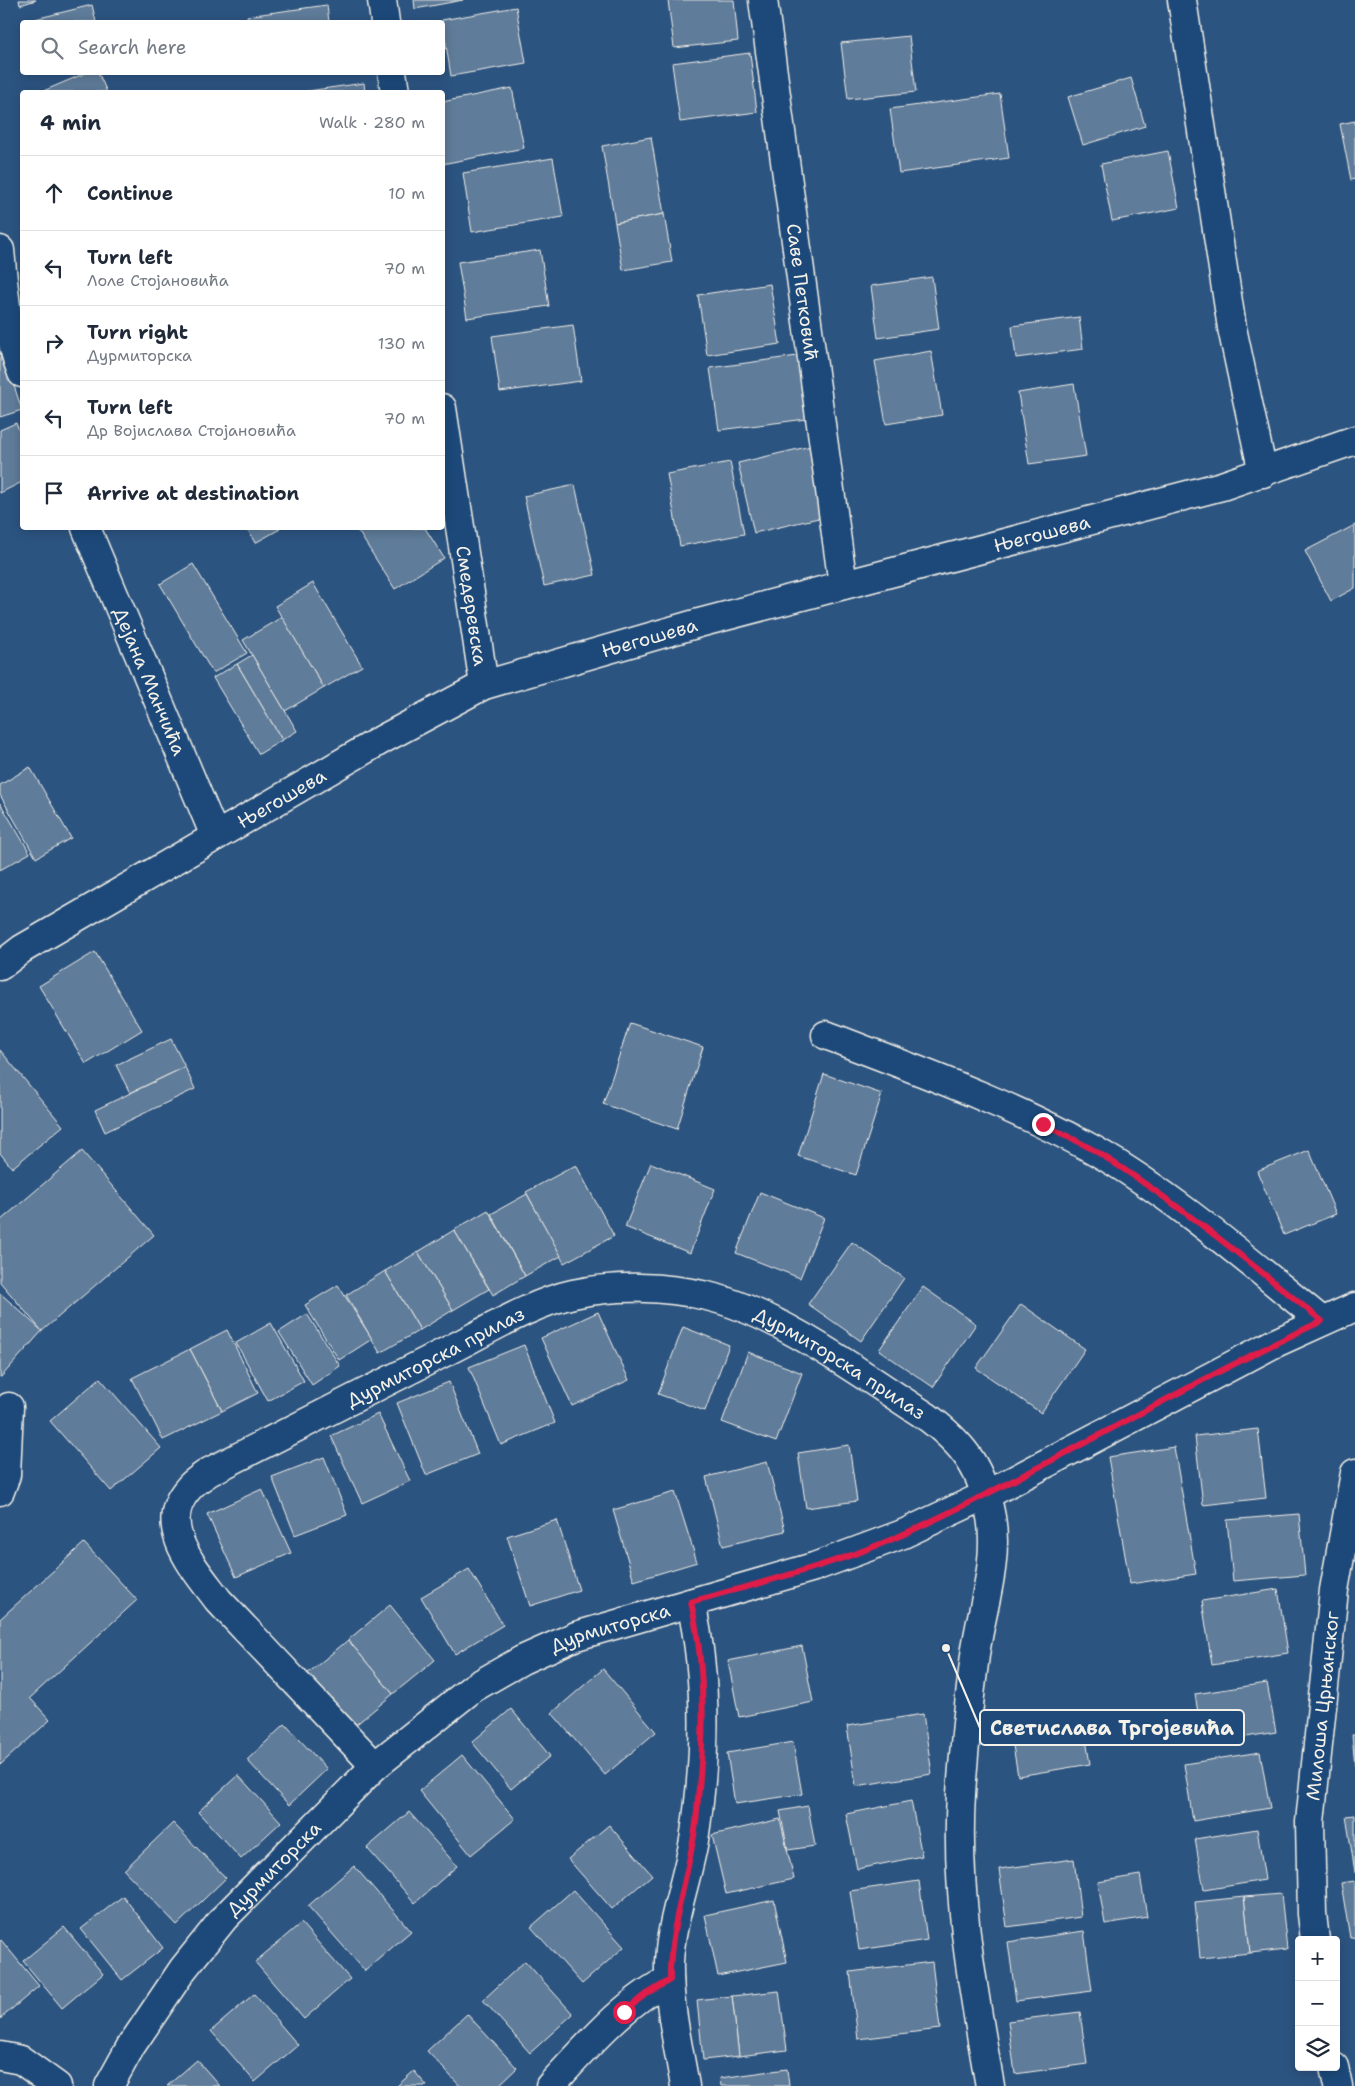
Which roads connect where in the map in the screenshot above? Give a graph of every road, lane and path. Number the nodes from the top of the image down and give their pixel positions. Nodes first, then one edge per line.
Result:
1 (382, 0) edge
2 (763, 0) edge
3 (1182, 0) edge
4 (385, 20) edge
5 (393, 75) edge
6 (396, 90) edge
7 (0, 250) edge
8 (20, 367) edge
9 (445, 428) edge
10 (1355, 440) edge
11 (1263, 473) junction
12 (87, 530) edge
13 (843, 585) junction
14 (484, 685) junction
15 (215, 836) junction
16 (0, 966) edge
17 (826, 1035) dead end
18 (1355, 1308) edge
19 (1322, 1321) junction
20 (9, 1406) dead end
21 (1355, 1473) edge
22 (0, 1491) edge
23 (986, 1494) junction
24 (691, 1602) junction
25 (375, 1766) junction
26 (1315, 1936) edge
27 (670, 1980) junction
28 (0, 2056) edge
29 (1335, 2071) edge
30 (57, 2086) edge
31 (109, 2086) edge
32 (550, 2086) edge
33 (686, 2086) edge
34 (990, 2086) edge
35 (1338, 2086) edge

1 - 4 street
2 - 13 street, Саве Петковић
3 - 11 street
5 - 6 street
7 - 8 street
9 - 14 street, Смедеревска
10 - 11 street, Његошева
11 - 13 street, Његошева
12 - 15 street, Дејана Манчића
13 - 14 street, Његошева
14 - 15 street, Његошева
15 - 16 street, Његошева
17 - 19 street
18 - 19 street, Дурмиторска
19 - 23 street, Дурмиторска
20 - 22 street
21 - 26 street, Милоша Црњанског
23 - 24 street, Дурмиторска
23 - 25 street, Дурмиторска прилаз
23 - 34 street, Дурмиторска прилаз
24 - 25 street, Дурмиторска
24 - 27 street
25 - 31 street, Дурмиторска
27 - 32 street
27 - 33 street
28 - 30 street
29 - 35 street

